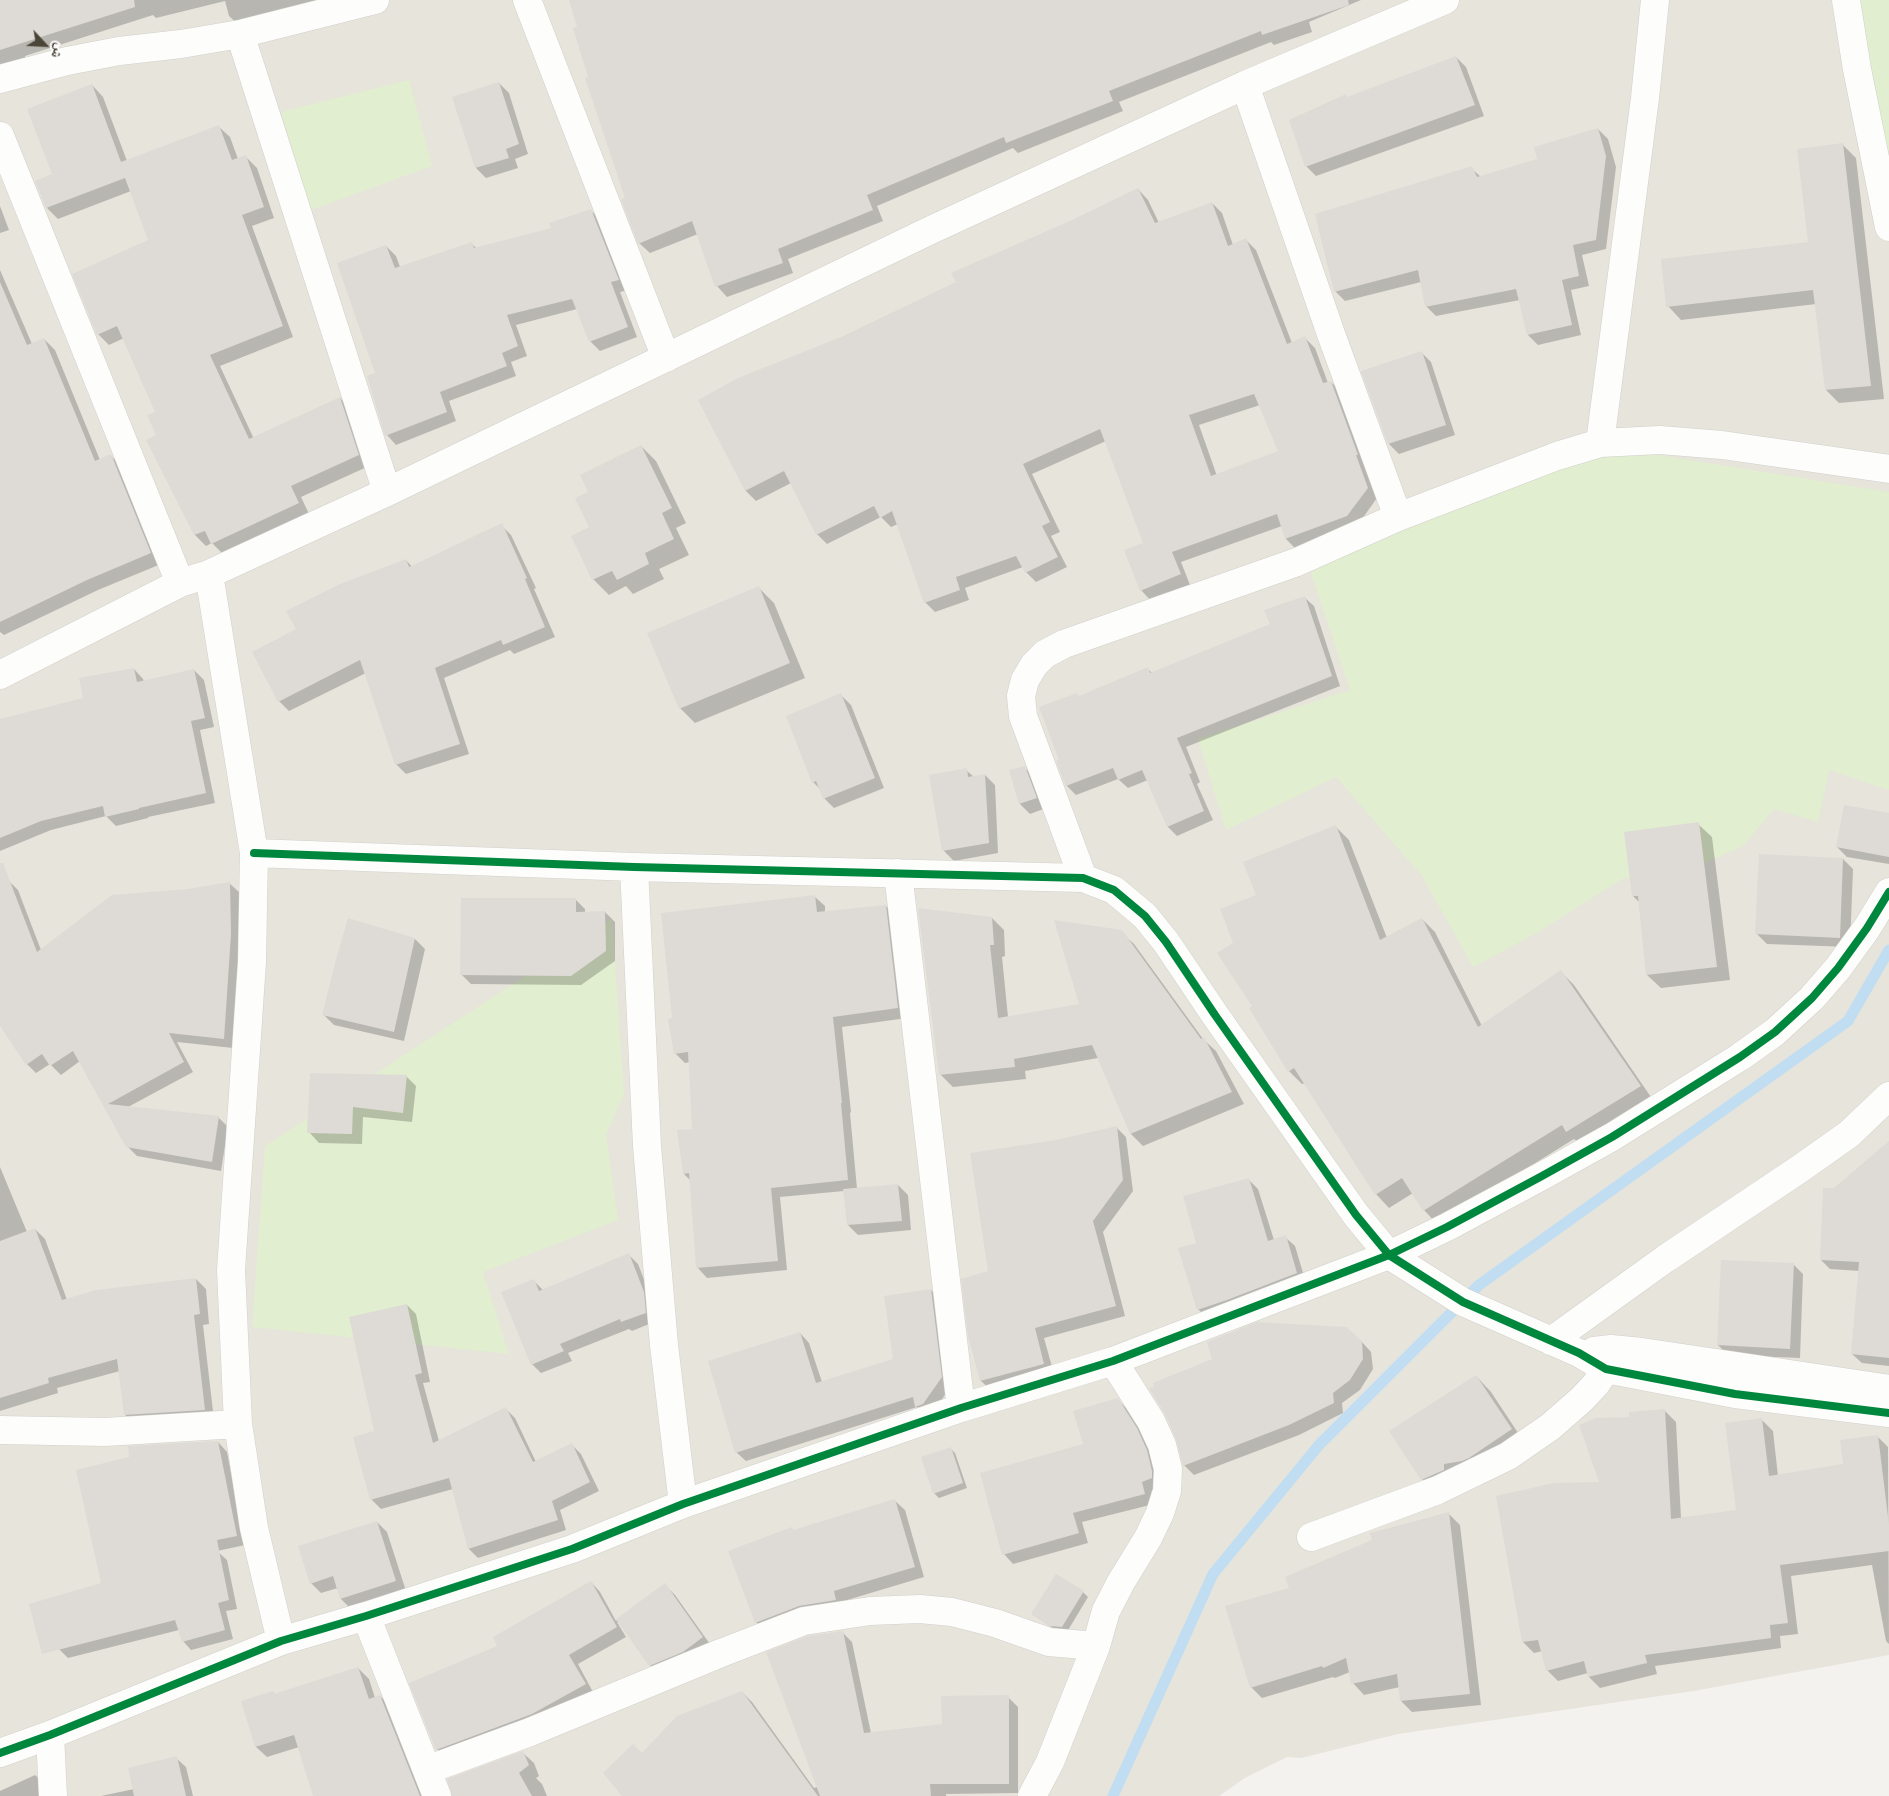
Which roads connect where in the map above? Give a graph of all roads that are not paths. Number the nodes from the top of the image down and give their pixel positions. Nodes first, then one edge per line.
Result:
1 (375, 0) edge
2 (527, 0) edge
3 (1444, 0) edge
4 (1655, 0) edge
5 (1846, 0) edge
6 (240, 34) junction
7 (0, 79) edge
8 (1245, 85) junction
9 (0, 136) edge
10 (1889, 227) edge
11 (666, 358) junction
12 (1600, 443) junction
13 (1889, 469) edge
14 (387, 492) junction
15 (1398, 517) junction
16 (209, 574) junction
17 (180, 583) junction
18 (0, 675) edge
19 (254, 853) junction
20 (634, 867) junction
21 (898, 874) junction
22 (1083, 878) junction
23 (1889, 892) edge
24 (1889, 1096) edge
25 (1389, 1254) junction
26 (1551, 1341) junction
27 (1608, 1359) junction
28 (1113, 1361) junction
29 (1889, 1389) edge
30 (961, 1408) junction
31 (1889, 1413) edge
32 (238, 1424) junction
33 (0, 1430) edge
34 (682, 1504) junction
35 (1311, 1537) dead end
36 (366, 1616) junction
37 (281, 1641) junction
38 (1096, 1646) junction
39 (50, 1735) junction
40 (0, 1753) edge
41 (428, 1770) junction
42 (53, 1796) edge
43 (437, 1796) edge
44 (1032, 1796) edge

1 - 6 street
2 - 11 street
3 - 8 street
4 - 12 street
5 - 10 street
6 - 7 street
6 - 14 street
8 - 11 street
8 - 15 street
9 - 17 street
11 - 14 street
12 - 13 street
12 - 15 street
14 - 16 street
15 - 22 street
16 - 17 street
16 - 19 street
17 - 18 street
19 - 20 street
19 - 32 street
20 - 21 street
20 - 34 street
21 - 22 street
21 - 30 street
22 - 25 street
23 - 25 street
24 - 26 street
25 - 26 street
25 - 28 street
26 - 27 street
27 - 29 street
27 - 31 street
27 - 35 street
28 - 30 street
28 - 38 street
30 - 34 street
32 - 33 street
32 - 37 street
34 - 36 street
36 - 37 street
36 - 41 street
37 - 39 street
38 - 41 street
38 - 44 street
39 - 40 street
39 - 42 street
41 - 43 street

